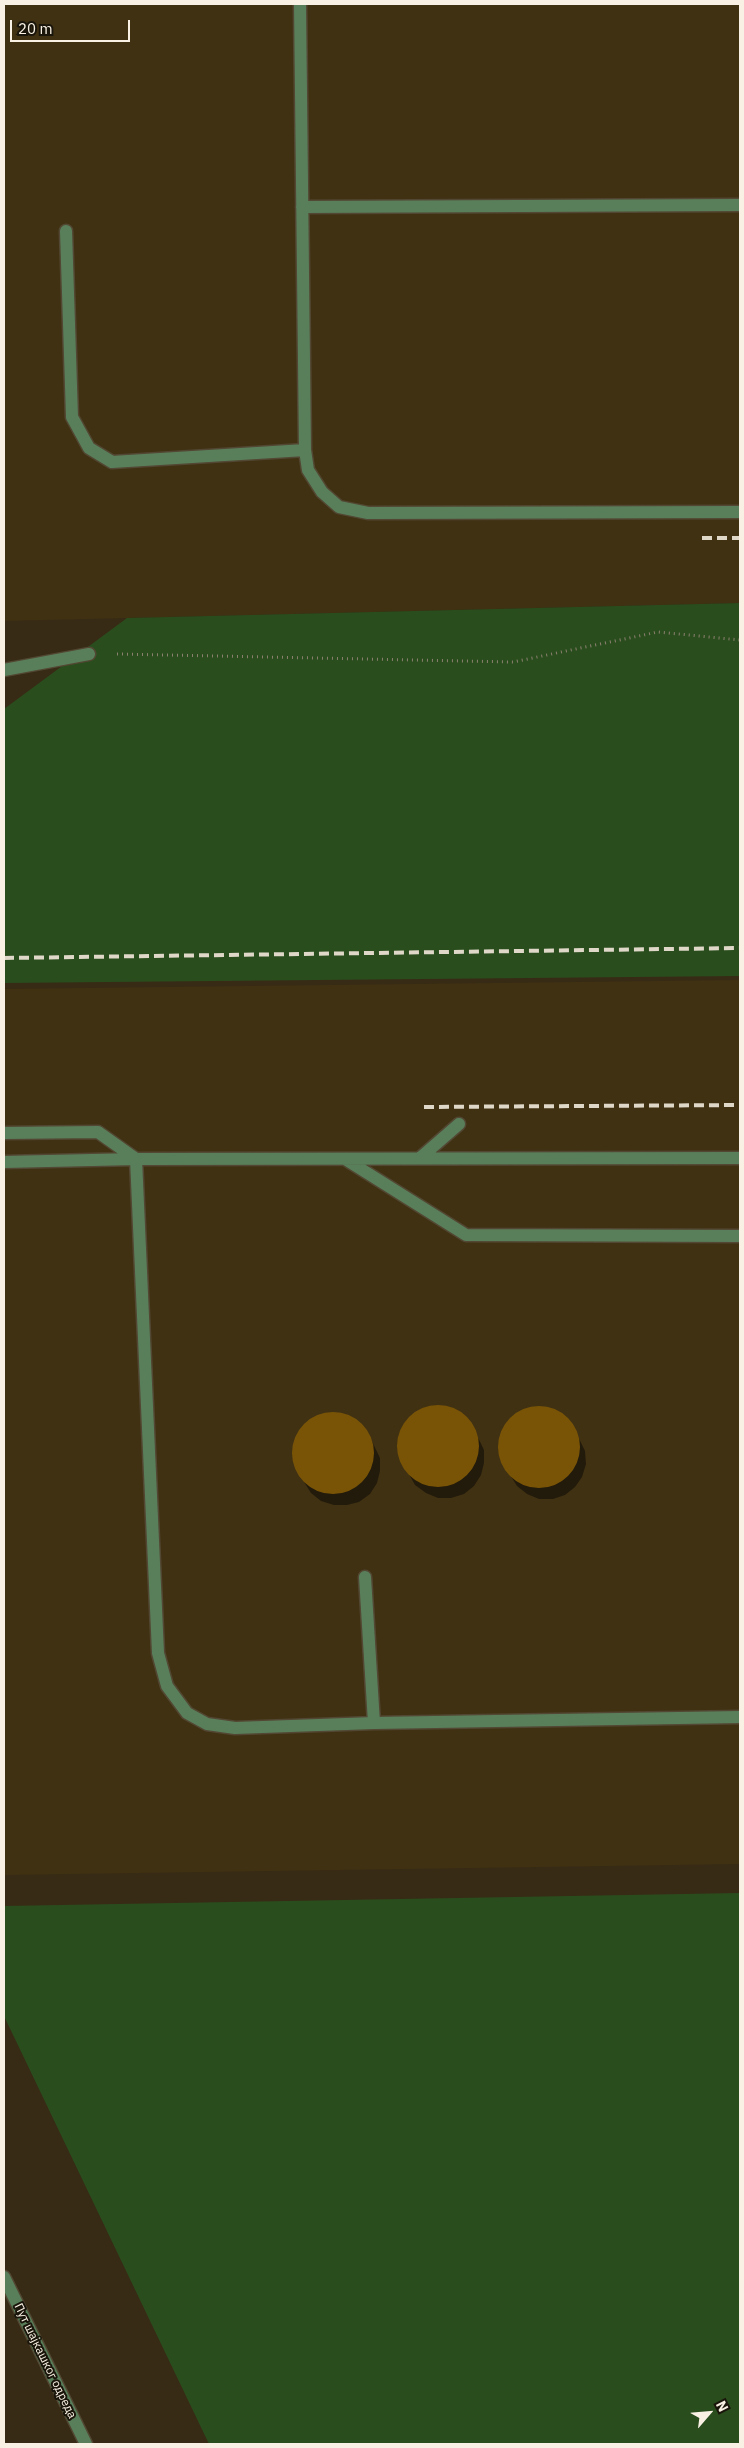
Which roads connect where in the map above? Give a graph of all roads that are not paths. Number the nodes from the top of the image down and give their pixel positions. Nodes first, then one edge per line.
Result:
1 (300, 4) edge
2 (740, 204) edge
3 (302, 207) junction
4 (66, 231) dead end
5 (305, 450) junction
6 (740, 512) edge
7 (89, 654) road end
8 (4, 670) edge
9 (458, 1124) dead end
10 (4, 1133) edge
11 (344, 1158) junction
12 (420, 1158) junction
13 (740, 1158) edge
14 (136, 1159) junction
15 (4, 1162) edge
16 (740, 1236) edge
17 (365, 1577) dead end
18 (740, 1717) edge
19 (374, 1723) junction
20 (4, 2277) edge
21 (86, 2444) edge

1 - 3 street
2 - 3 street
3 - 5 street
4 - 5 street
5 - 6 street
7 - 8 street
9 - 12 street
10 - 14 street
11 - 12 street
11 - 14 street
11 - 16 street
12 - 13 street
14 - 15 street
14 - 19 street
17 - 19 street
18 - 19 street
20 - 21 street, Пут шајкашког одреда

